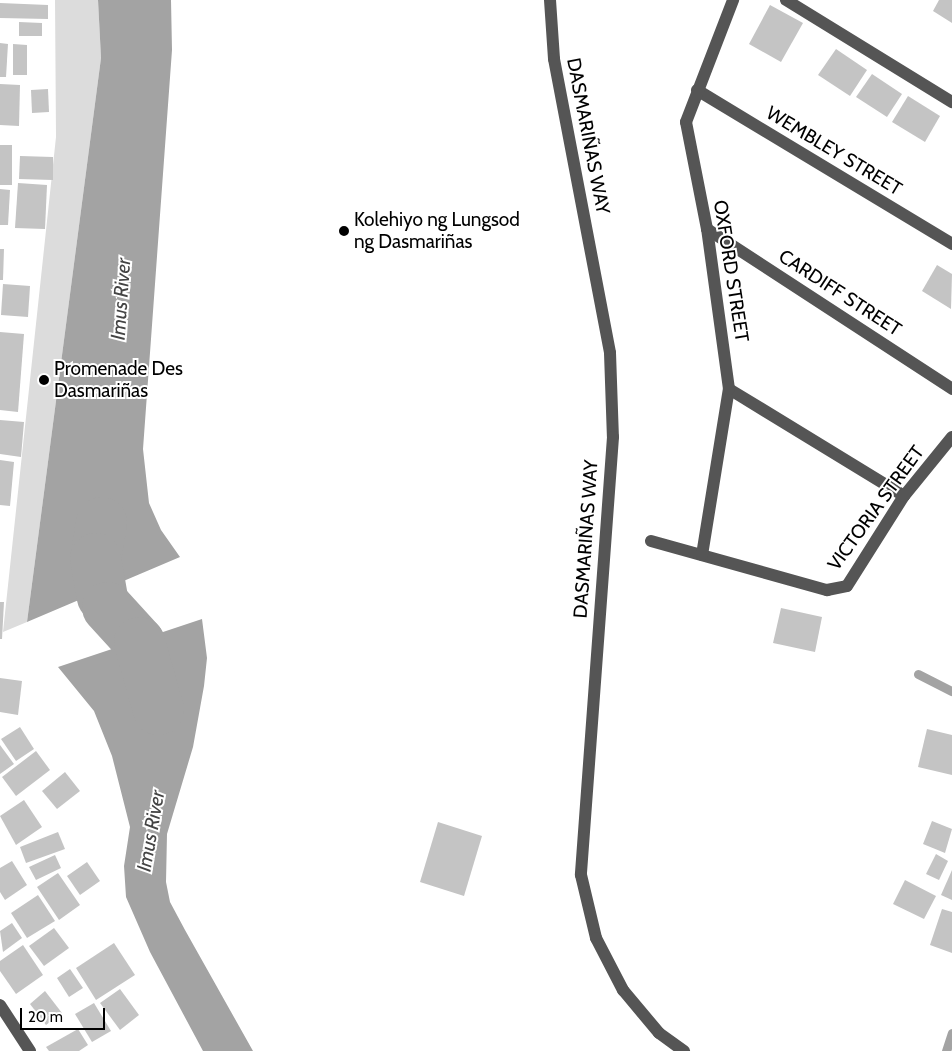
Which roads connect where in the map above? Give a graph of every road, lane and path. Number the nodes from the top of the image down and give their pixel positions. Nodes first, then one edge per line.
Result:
1 (550, 0) edge
2 (733, 0) edge
3 (786, 0) edge
4 (697, 90) junction
5 (952, 102) edge
6 (707, 229) junction
7 (952, 244) edge
8 (729, 389) junction
9 (952, 389) edge
10 (952, 437) edge
11 (904, 496) junction
12 (651, 541) dead end
13 (702, 555) junction
14 (0, 1005) edge
15 (30, 1051) edge
16 (684, 1051) edge

1 - 16 street, DASMARIÑAS WAY
2 - 4 street, OXFORD STREET
3 - 5 street
4 - 6 street, OXFORD STREET
4 - 7 street, WEMBLEY STREET
6 - 8 street, OXFORD STREET
6 - 9 street, CARDIFF STREET
8 - 11 street
8 - 13 street, OXFORD STREET
10 - 11 street, VICTORIA STREET
11 - 13 street, VICTORIA STREET
12 - 13 street, VICTORIA STREET
14 - 15 street

